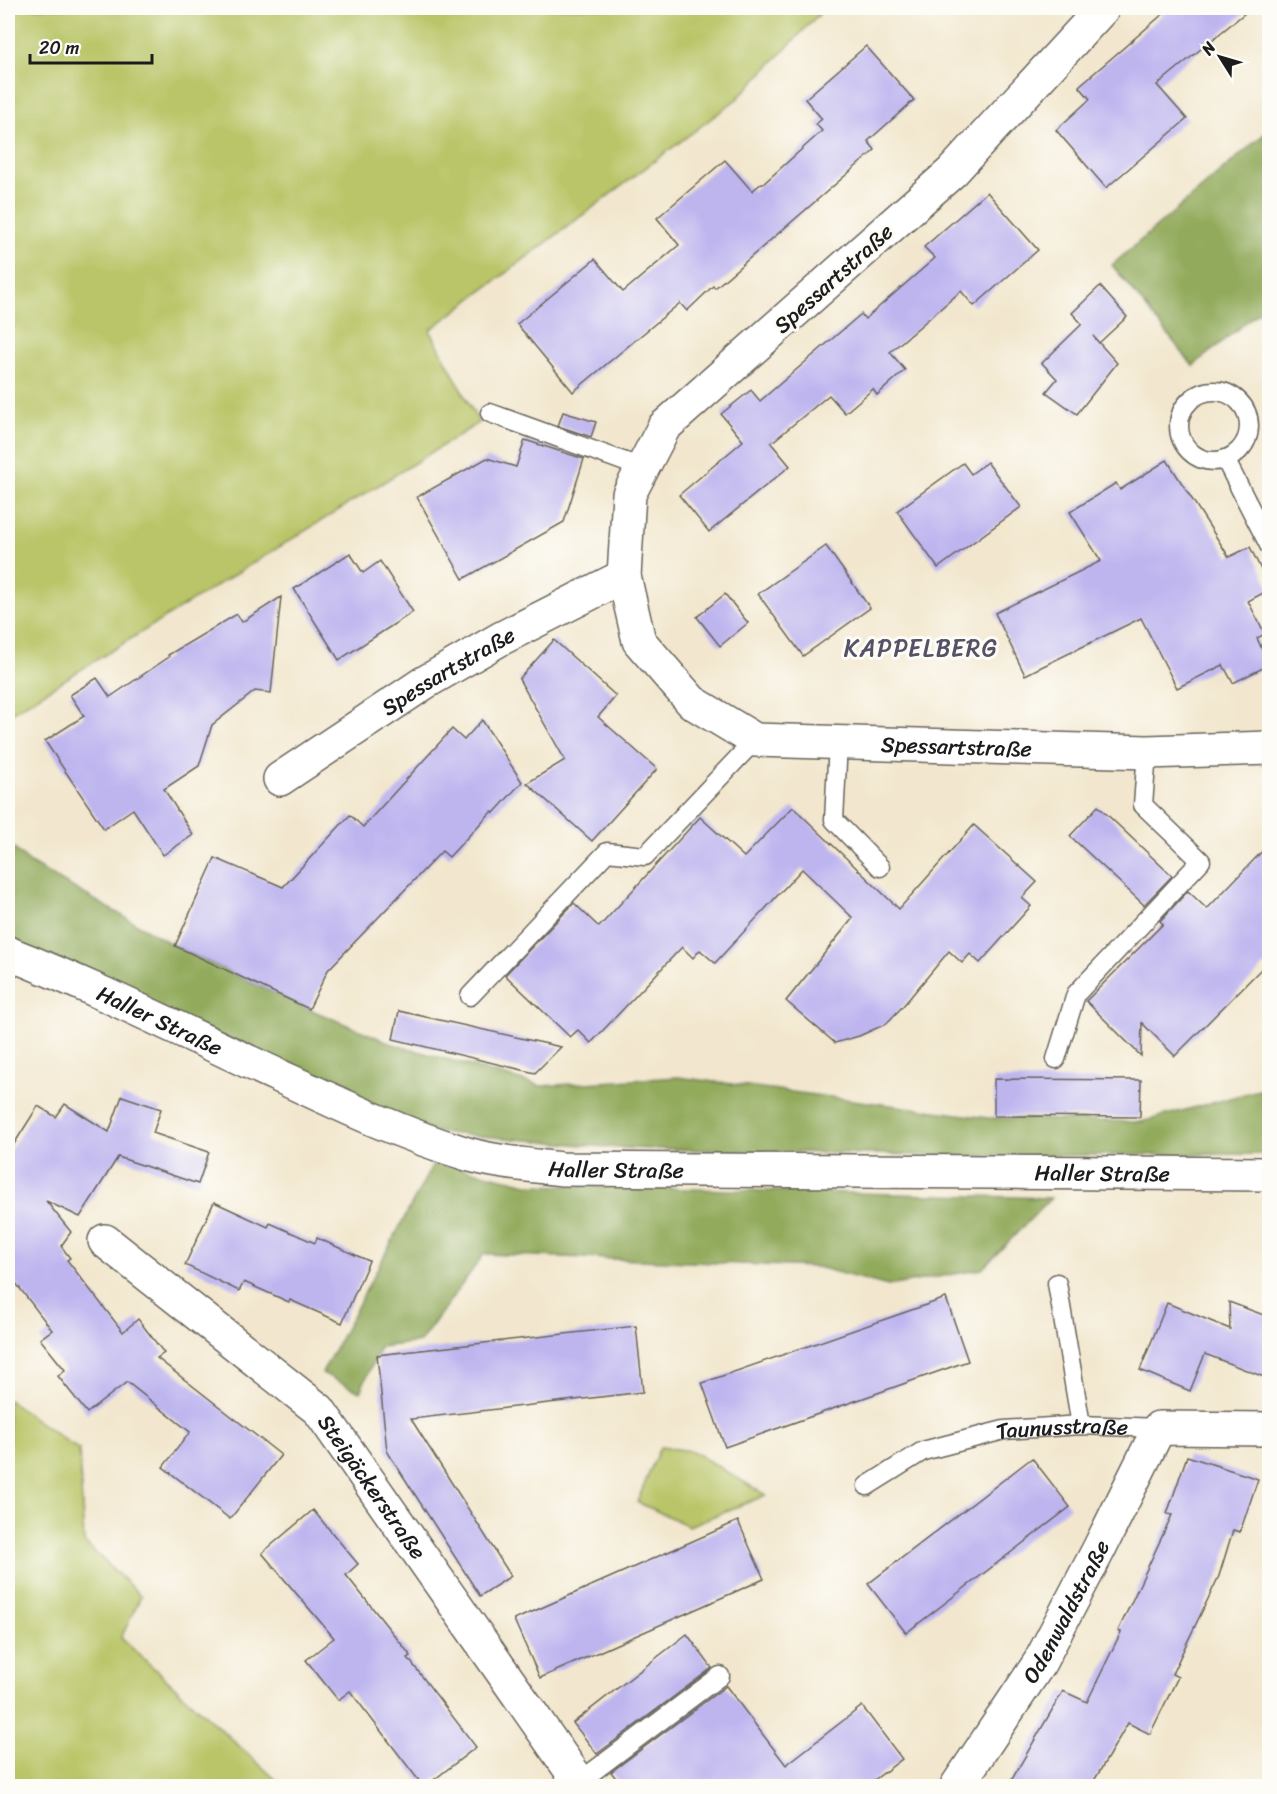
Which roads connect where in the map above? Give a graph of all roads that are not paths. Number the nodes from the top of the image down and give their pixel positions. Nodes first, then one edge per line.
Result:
1 (1103, 8) edge
2 (490, 413) dead end
3 (1225, 459) dead end
4 (642, 468) junction
5 (1269, 547) edge
6 (624, 576) junction
7 (755, 740) junction
8 (838, 743) junction
9 (1269, 748) edge
10 (1147, 752) junction
11 (280, 779) dead end
12 (880, 867) dead end
13 (8, 953) edge
14 (470, 996) dead end
15 (1056, 1059) dead end
16 (1269, 1174) edge
17 (105, 1241) dead end
18 (1057, 1283) dead end
19 (1081, 1425) junction
20 (1159, 1428) junction
21 (1269, 1429) edge
22 (867, 1486) dead end
23 (720, 1676) dead end
24 (581, 1784) edge
25 (957, 1786) edge

1 - 4 street, Spessartstraße
2 - 4 lane
3 - 5 lane
4 - 6 street, Spessartstraße
6 - 7 street, Spessartstraße
6 - 11 street, Spessartstraße
7 - 8 street, Spessartstraße
7 - 14 lane
8 - 10 street, Spessartstraße
8 - 12 lane
9 - 10 street, Spessartstraße
10 - 15 lane
13 - 16 street, Haller Straße
17 - 24 street, Steigäckerstraße
18 - 19 lane
19 - 20 lane, Taunusstraße
19 - 22 lane, Taunusstraße
20 - 21 street, Taunusstraße
20 - 25 street, Odenwaldstraße
23 - 24 lane

